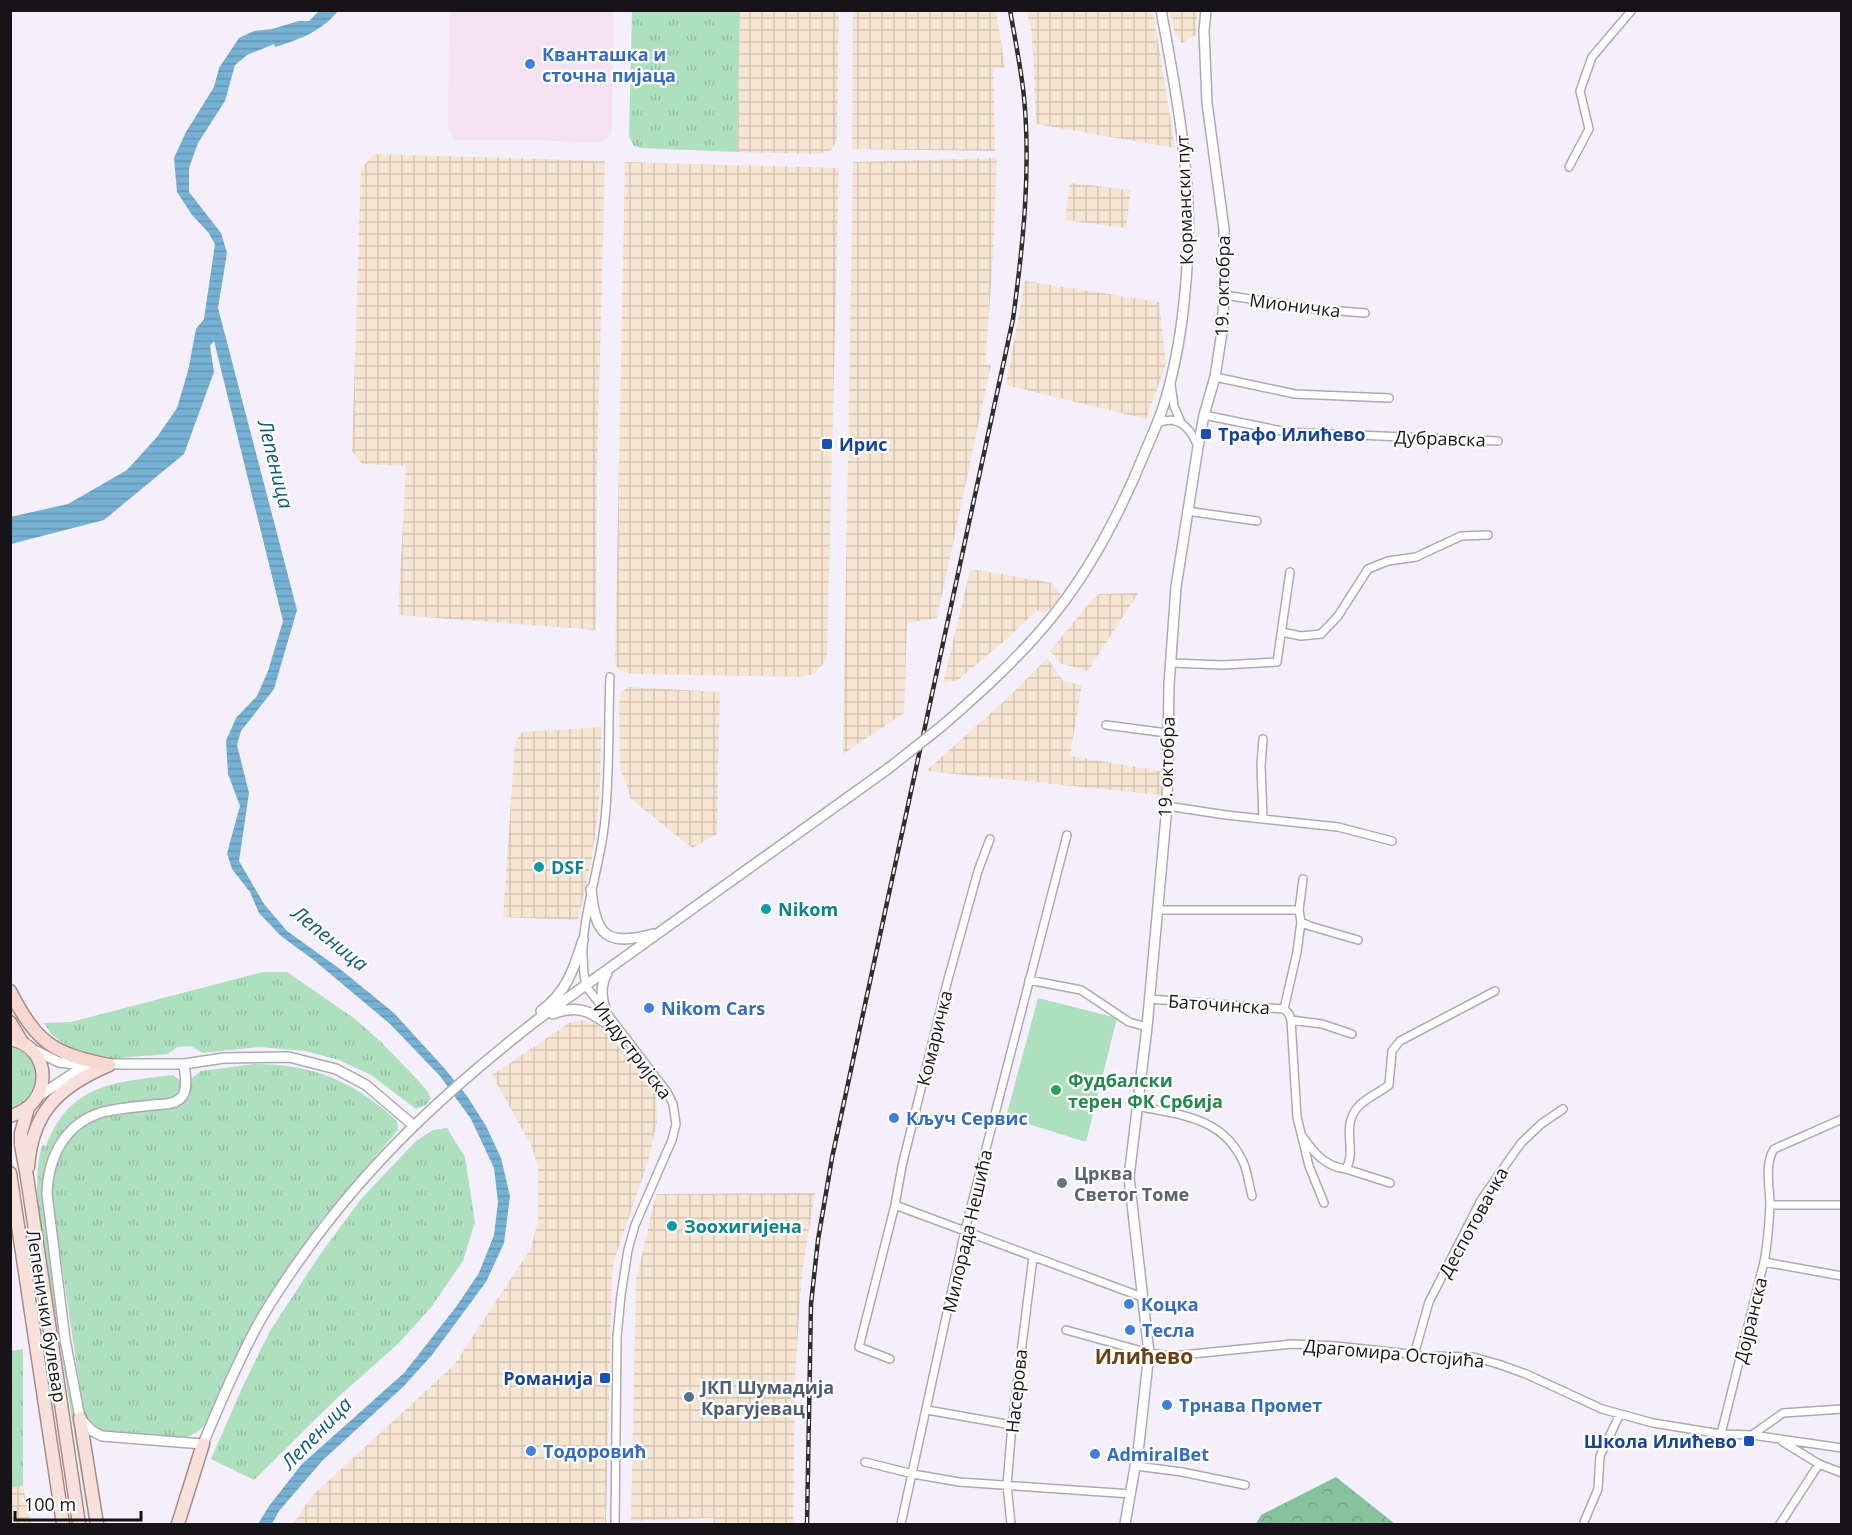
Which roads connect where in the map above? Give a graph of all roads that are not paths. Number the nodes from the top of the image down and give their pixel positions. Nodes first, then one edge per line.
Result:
1 (1161, 10) edge
2 (1206, 10) edge
3 (1632, 10) edge
4 (1569, 167) dead end
5 (1224, 295) junction
6 (1365, 313) dead end
7 (1215, 377) junction
8 (1170, 381) junction
9 (1389, 398) dead end
10 (1203, 419) junction
11 (1157, 423) junction
12 (1181, 423) junction
13 (1189, 429) junction
14 (1498, 441) dead end
15 (1198, 447) junction
16 (1187, 511) junction
17 (1257, 521) dead end
18 (1488, 535) dead end
19 (1290, 572) dead end
20 (1282, 632) junction
21 (1171, 663) junction
22 (610, 677) dead end
23 (1106, 725) dead end
24 (1167, 733) junction
25 (1263, 740) dead end
26 (1167, 806) junction
27 (1263, 818) junction
28 (1067, 834) dead end
29 (990, 839) dead end
30 (1392, 841) dead end
31 (1303, 879) dead end
32 (591, 889) junction
33 (1158, 910) junction
34 (1299, 910) junction
35 (1301, 922) junction
36 (658, 932) junction
37 (583, 940) junction
38 (1358, 940) dead end
39 (611, 968) junction
40 (1029, 980) junction
41 (586, 987) junction
42 (10, 991) edge
43 (1495, 991) dead end
44 (1149, 999) junction
45 (1284, 1009) junction
46 (607, 1016) junction
47 (537, 1020) junction
48 (1291, 1020) junction
49 (10, 1022) edge
50 (1147, 1027) junction
51 (1352, 1034) dead end
52 (622, 1035) junction
53 (509, 1042) junction
54 (21, 1043) edge
55 (184, 1064) junction
56 (109, 1065) junction
57 (37, 1097) junction
58 (1137, 1106) junction
59 (28, 1108) junction
60 (1563, 1109) dead end
61 (10, 1116) edge
62 (1842, 1119) edge
63 (413, 1125) junction
64 (1303, 1137) junction
65 (1346, 1168) junction
66 (10, 1173) edge
67 (27, 1177) junction
68 (1390, 1183) dead end
69 (13, 1195) edge
70 (1252, 1196) dead end
71 (1324, 1203) dead end
72 (896, 1204) junction
73 (1770, 1205) junction
74 (1842, 1205) edge
75 (965, 1230) junction
76 (1033, 1257) junction
77 (1764, 1262) junction
78 (1842, 1276) edge
79 (1142, 1297) junction
80 (1066, 1329) dead end
81 (1149, 1353) junction
82 (1414, 1354) junction
83 (890, 1359) dead end
84 (1842, 1409) edge
85 (927, 1410) junction
86 (1620, 1414) junction
87 (80, 1418) junction
88 (1012, 1425) junction
89 (1720, 1434) junction
90 (1752, 1435) junction
91 (1779, 1439) junction
92 (203, 1444) junction
93 (1842, 1448) edge
94 (865, 1462) dead end
95 (1819, 1464) junction
96 (1136, 1466) junction
97 (1842, 1473) edge
98 (913, 1474) junction
99 (1007, 1485) junction
100 (1245, 1485) dead end
101 (1131, 1494) junction
102 (1584, 1522) dead end
103 (63, 1524) edge
104 (79, 1524) edge
105 (97, 1524) edge
106 (178, 1524) edge
107 (615, 1524) edge
108 (901, 1524) edge
109 (1011, 1524) edge
110 (1125, 1524) edge
111 (1780, 1524) edge

1 - 8 street, Кормански пут
2 - 5 street, 19. октобра
3 - 4 street
5 - 6 street, Мионичка
5 - 7 street, 19. октобра
7 - 9 street
7 - 10 street, 19. октобра
8 - 11 street, Кормански пут
8 - 12 street
10 - 13 street
10 - 14 street, Дубравска
10 - 15 street, 19. октобра
11 - 12 street
11 - 36 street, Кормански пут, bridge
12 - 13 street
13 - 15 street
15 - 16 street, 19. октобра
16 - 17 street
16 - 21 street, 19. октобра
18 - 20 street
19 - 20 street
20 - 21 street
21 - 24 street, 19. октобра
22 - 32 street, Индустријска
23 - 24 street
24 - 26 street, 19. октобра
25 - 27 street
26 - 27 street
26 - 33 street, 19. октобра
27 - 30 street
28 - 40 street, Милорада Нешића
29 - 72 street, Комаричка
31 - 34 street
32 - 36 street
32 - 37 street, Индустријска
33 - 34 street
33 - 44 street, 19. октобра
34 - 35 street
35 - 38 street
35 - 45 street
36 - 39 street, Кормански пут
37 - 41 street, Индустријска
37 - 53 street
39 - 41 street, Кормански пут
39 - 46 street
40 - 50 street
40 - 75 street, Милорада Нешића
41 - 46 street, Индустријска
41 - 47 street, Кормански пут
42 - 56 highway
43 - 65 street
44 - 45 street, Баточинска
44 - 50 street, 19. октобра
45 - 48 street, Баточинска
46 - 52 street, Индустријска
47 - 52 street
47 - 53 street, Кормански пут
48 - 51 street, Баточинска
48 - 64 street
49 - 54 highway
50 - 58 street, 19. октобра
52 - 107 street, Индустријска
53 - 63 street
54 - 56 street
54 - 57 main road
55 - 56 street
55 - 63 street
55 - 87 street
56 - 57 street
56 - 67 main road
57 - 59 main road
58 - 70 street
58 - 79 street, 19. октобра
59 - 61 main road
59 - 67 main road, Лепенички булевар
60 - 82 street, Деспотовачка
62 - 73 street, Дојранска
63 - 92 street
64 - 65 street
64 - 71 street
65 - 68 street
66 - 69 main road, Лепенички булевар
67 - 104 main road, Лепенички булевар
69 - 103 main road, Лепенички булевар
72 - 75 street
72 - 83 street, Комаричка
73 - 74 street
73 - 77 street, Дојранска
75 - 76 street
75 - 85 street, Милорада Нешића
76 - 79 street
76 - 88 street, Насерова
77 - 78 street
77 - 89 street, Дојранска
79 - 81 street, 19. октобра
80 - 81 street, Драгомира Остојића
81 - 82 street, Драгомира Остојића
81 - 96 street, 19. октобра
82 - 86 street, Драгомира Остојића
84 - 90 street
85 - 88 street
85 - 98 street, Милорада Нешића
86 - 89 street, Драгомира Остојића
86 - 102 street
87 - 92 street
87 - 105 main road
88 - 99 street, Насерова
89 - 90 street, Драгомира Остојића
90 - 91 street, Драгомира Остојића
91 - 93 street, Драгомира Остојића
91 - 95 street
92 - 106 main road
94 - 98 street
95 - 97 street
95 - 111 street
96 - 100 street
96 - 101 street, 19. октобра
98 - 99 street
98 - 108 street, Милорада Нешића
99 - 101 street
99 - 109 street, Насерова
101 - 110 street, 19. октобра

